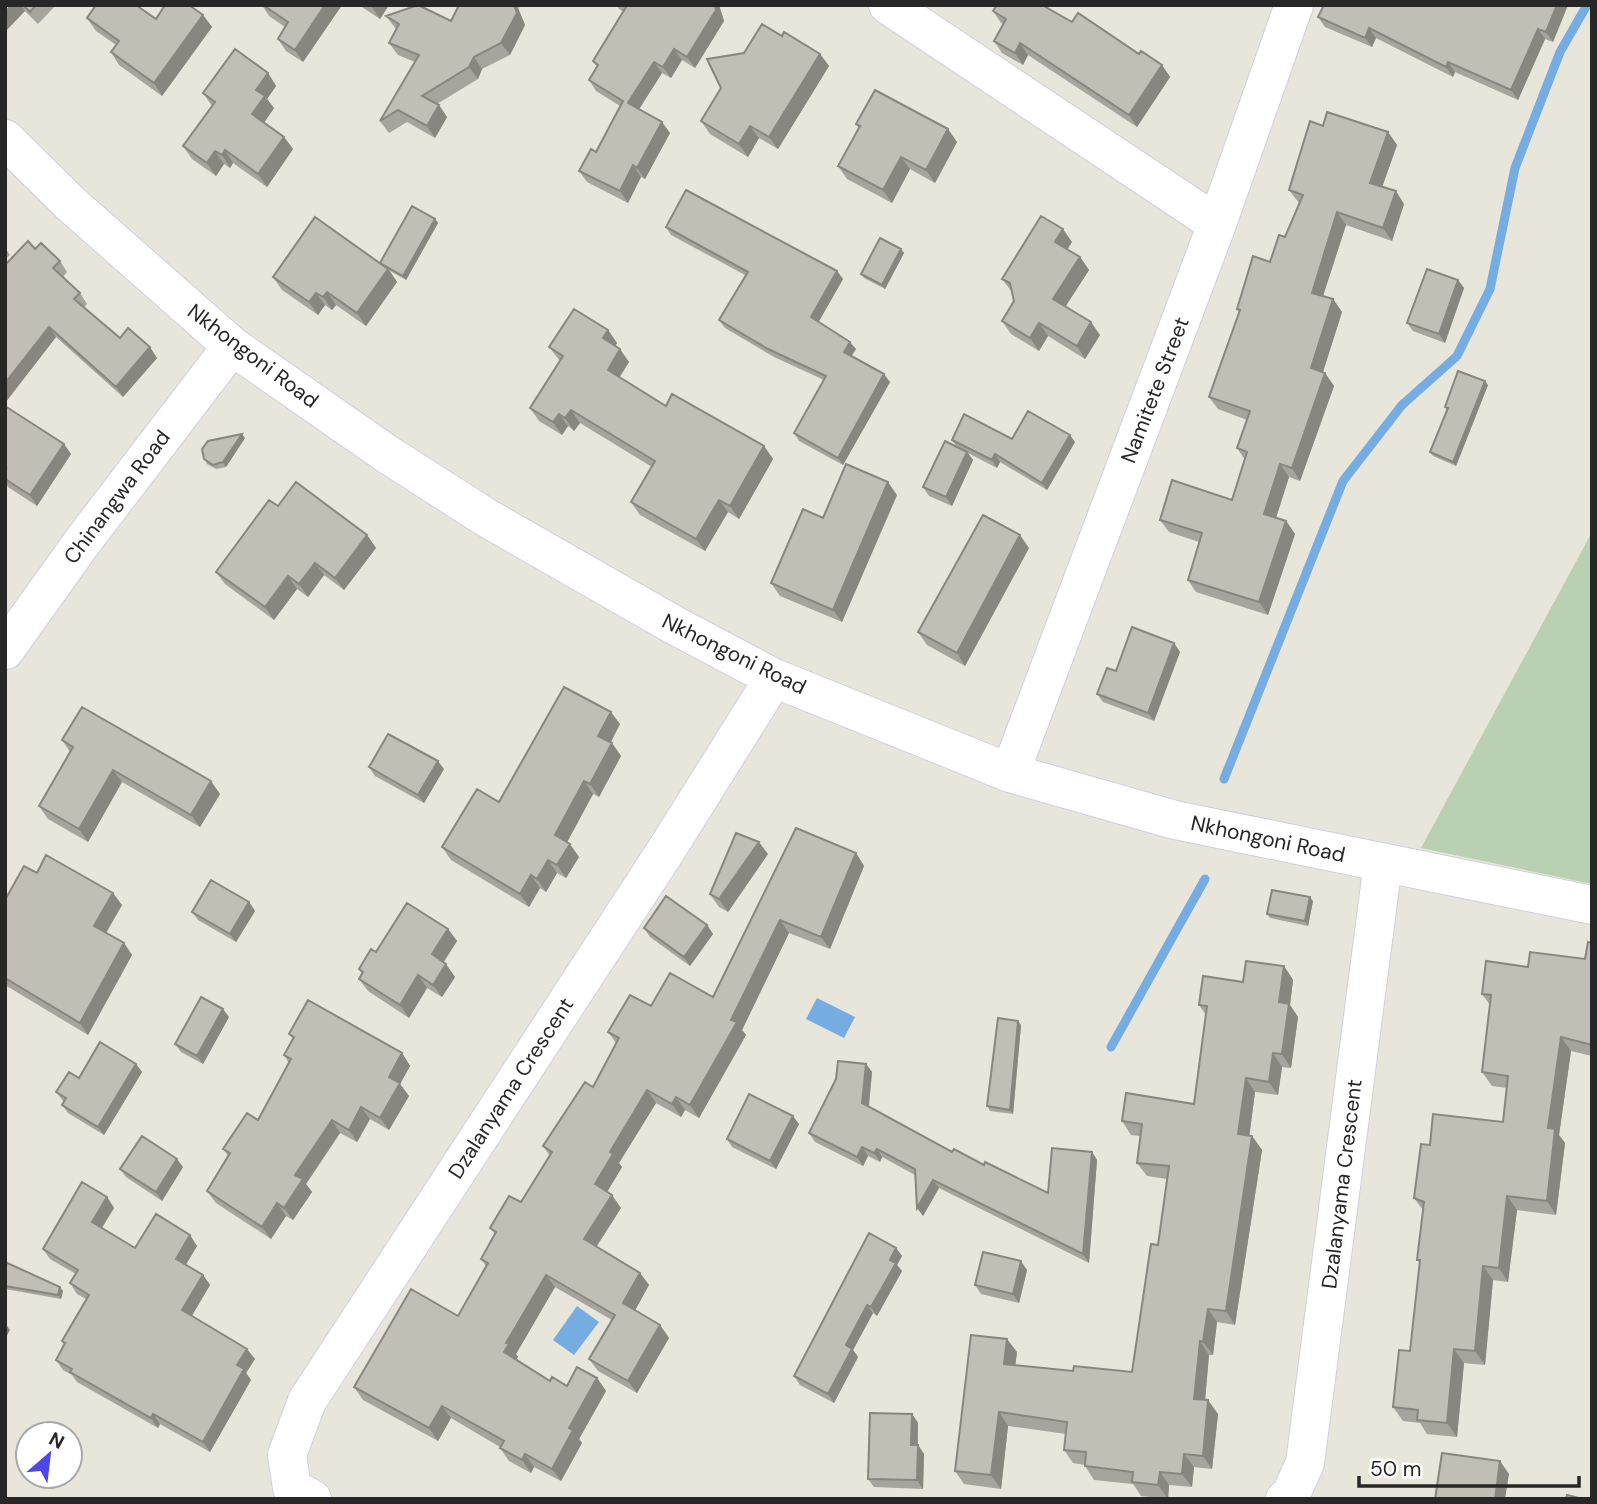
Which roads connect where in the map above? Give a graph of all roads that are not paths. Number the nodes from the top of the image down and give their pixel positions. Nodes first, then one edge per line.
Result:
1 (888, 5) edge
2 (1294, 5) edge
3 (5, 139) edge
4 (1217, 224) junction
5 (232, 346) junction
6 (5, 650) edge
7 (774, 678) junction
8 (1010, 773) junction
9 (1383, 863) junction
10 (1592, 905) edge
11 (312, 1499) edge
12 (1285, 1499) edge

1 - 4 street
2 - 4 street, Namitete Street
3 - 5 street, Nkhongoni Road
4 - 8 street, Namitete Street
5 - 6 street, Chinangwa Road
5 - 7 street, Nkhongoni Road
7 - 8 street, Nkhongoni Road
7 - 11 street, Dzalanyama Crescent
8 - 9 street, Nkhongoni Road
9 - 10 street, Nkhongoni Road
9 - 12 street, Dzalanyama Crescent

